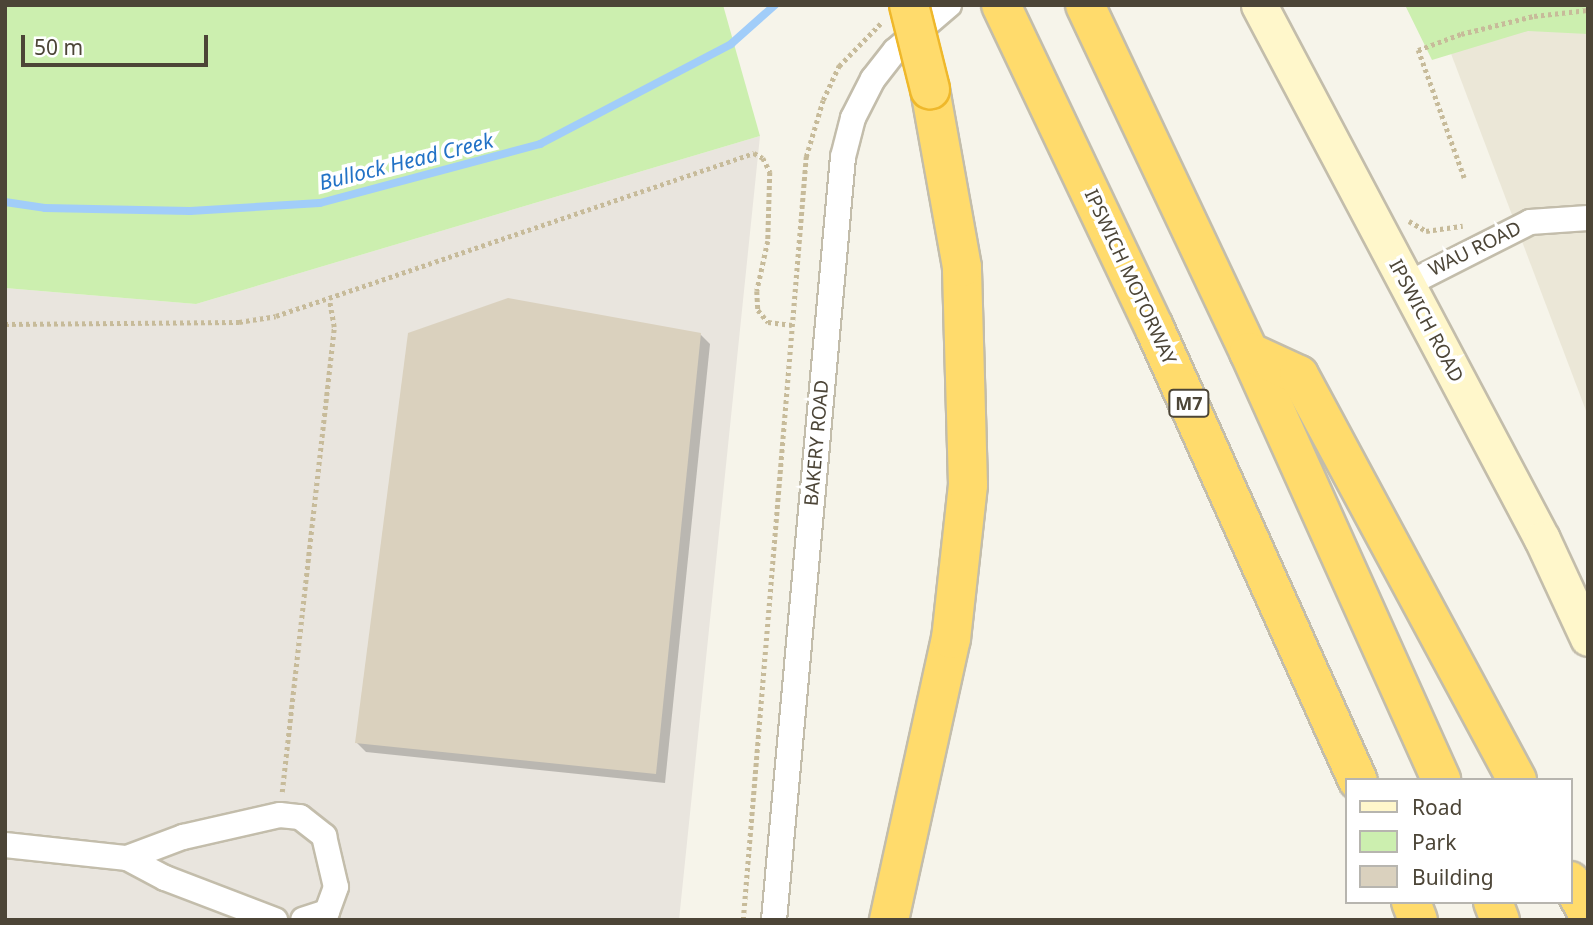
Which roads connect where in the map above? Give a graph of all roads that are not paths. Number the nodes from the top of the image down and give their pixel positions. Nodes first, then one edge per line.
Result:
1 (949, 5) edge
2 (1085, 5) edge
3 (1259, 5) edge
4 (896, 13) edge
5 (1007, 17) edge
6 (1588, 218) edge
7 (1406, 285) junction
8 (1249, 352) junction
9 (1588, 638) edge
10 (1357, 778) edge
11 (1440, 778) edge
12 (1516, 778) edge
13 (5, 845) edge
14 (127, 858) junction
15 (1572, 885) edge
16 (1588, 914) edge
17 (275, 920) edge
18 (303, 920) edge
19 (774, 920) edge
20 (889, 920) edge

1 - 19 street, BAKERY ROAD
2 - 8 highway
3 - 7 street, IPSWICH ROAD
4 - 20 highway, bridge
5 - 10 highway, IPSWICH MOTORWAY / M7
6 - 7 street, WAU ROAD
7 - 9 street, IPSWICH ROAD
8 - 11 highway
8 - 12 highway
13 - 14 street
14 - 17 street
14 - 18 street
15 - 16 highway

